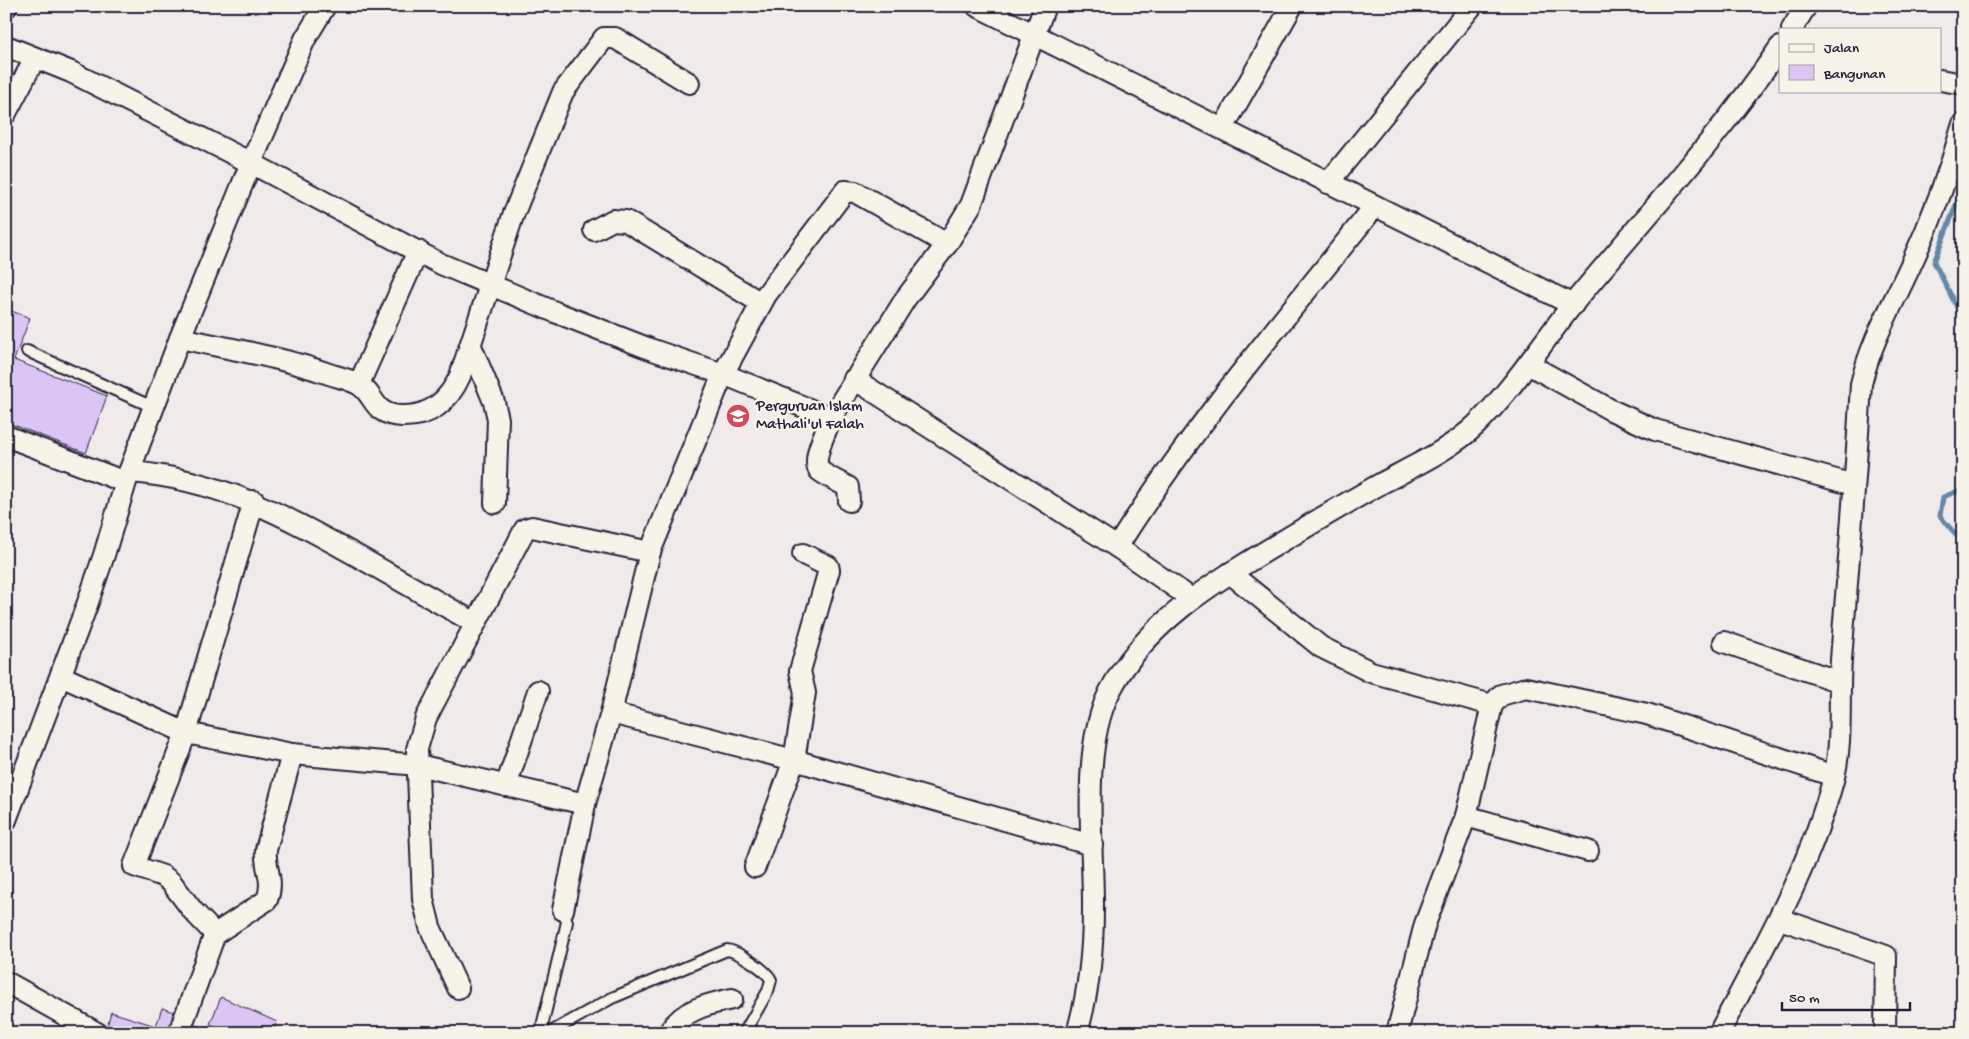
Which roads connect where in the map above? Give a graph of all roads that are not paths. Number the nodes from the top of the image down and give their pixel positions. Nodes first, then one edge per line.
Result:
1 (324, 6) edge
2 (977, 6) edge
3 (1045, 6) edge
4 (1292, 6) edge
5 (1472, 6) edge
6 (1806, 6) edge
7 (1793, 28) edge
8 (1033, 35) junction
9 (6, 46) edge
10 (1779, 49) edge
11 (35, 58) junction
12 (1942, 80) edge
13 (688, 83) dead end
14 (1963, 84) edge
15 (6, 113) edge
16 (1963, 124) edge
17 (1223, 128) junction
18 (251, 162) junction
19 (1328, 183) junction
20 (1375, 206) junction
21 (594, 230) dead end
22 (947, 244) junction
23 (418, 251) junction
24 (492, 285) junction
25 (761, 303) junction
26 (1573, 304) junction
27 (180, 338) junction
28 (471, 346) junction
29 (27, 351) dead end
30 (1528, 364) junction
31 (723, 374) junction
32 (854, 379) junction
33 (360, 384) junction
34 (154, 407) junction
35 (831, 418) junction
36 (6, 436) edge
37 (127, 477) junction
38 (1854, 485) junction
39 (254, 501) junction
40 (849, 501) dead end
41 (495, 503) dead end
42 (1118, 547) junction
43 (650, 552) junction
44 (804, 554) dead end
45 (1230, 573) junction
46 (1192, 598) junction
47 (475, 623) junction
48 (1724, 642) dead end
49 (61, 676) junction
50 (1840, 682) junction
51 (538, 692) dead end
52 (1492, 705) junction
53 (611, 713) junction
54 (186, 733) junction
55 (292, 754) junction
56 (794, 760) junction
57 (418, 765) junction
58 (1834, 776) junction
59 (506, 786) junction
60 (585, 804) junction
61 (8, 811) edge
62 (1466, 816) junction
63 (1092, 845) junction
64 (1588, 851) dead end
65 (755, 866) dead end
66 (563, 910) joint
67 (1780, 919) junction
68 (215, 934) junction
69 (6, 982) edge
70 (458, 988) dead end
71 (732, 999) dead end
72 (97, 1033) edge
73 (180, 1033) edge
74 (547, 1033) edge
75 (669, 1033) edge
76 (744, 1033) edge
77 (1077, 1033) edge
78 (1397, 1033) edge
79 (1719, 1033) edge
80 (1885, 1033) edge

1 - 18 street
2 - 8 street
3 - 8 street
4 - 17 street
5 - 19 street
6 - 7 street
8 - 17 street
8 - 22 street
9 - 11 street
10 - 26 street
11 - 15 street
11 - 18 street
12 - 14 street
13 - 24 street
16 - 38 street
17 - 19 street
18 - 23 street
18 - 27 street
19 - 20 street
20 - 26 street
20 - 42 street
21 - 25 street
22 - 25 street
22 - 32 street
23 - 24 street
23 - 33 street
24 - 28 street
24 - 31 street
25 - 31 street
26 - 30 street
27 - 33 street
27 - 34 street
28 - 33 street
28 - 41 street
29 - 34 lane
30 - 38 street
30 - 45 street
31 - 35 street
31 - 43 street
32 - 35 street
32 - 42 street
34 - 37 street
35 - 40 street
36 - 37 street
37 - 39 street
37 - 49 street
38 - 50 street
39 - 47 street
39 - 54 street
42 - 46 street
43 - 47 street
43 - 53 street
44 - 56 street
45 - 46 street
45 - 52 street
46 - 63 street
47 - 57 street
48 - 50 street
49 - 54 street
49 - 61 street
50 - 58 street
51 - 59 street
52 - 58 street
52 - 62 street
53 - 56 street
53 - 60 street
54 - 55 street
54 - 68 street
55 - 57 street
55 - 68 street
56 - 63 street
56 - 65 street
57 - 59 street
57 - 70 street
58 - 67 street
59 - 60 street
60 - 66 street
62 - 64 street
62 - 78 street
63 - 77 street
66 - 74 lane
67 - 79 street
67 - 80 street
68 - 73 street
69 - 72 street
71 - 75 street
74 - 76 lane

